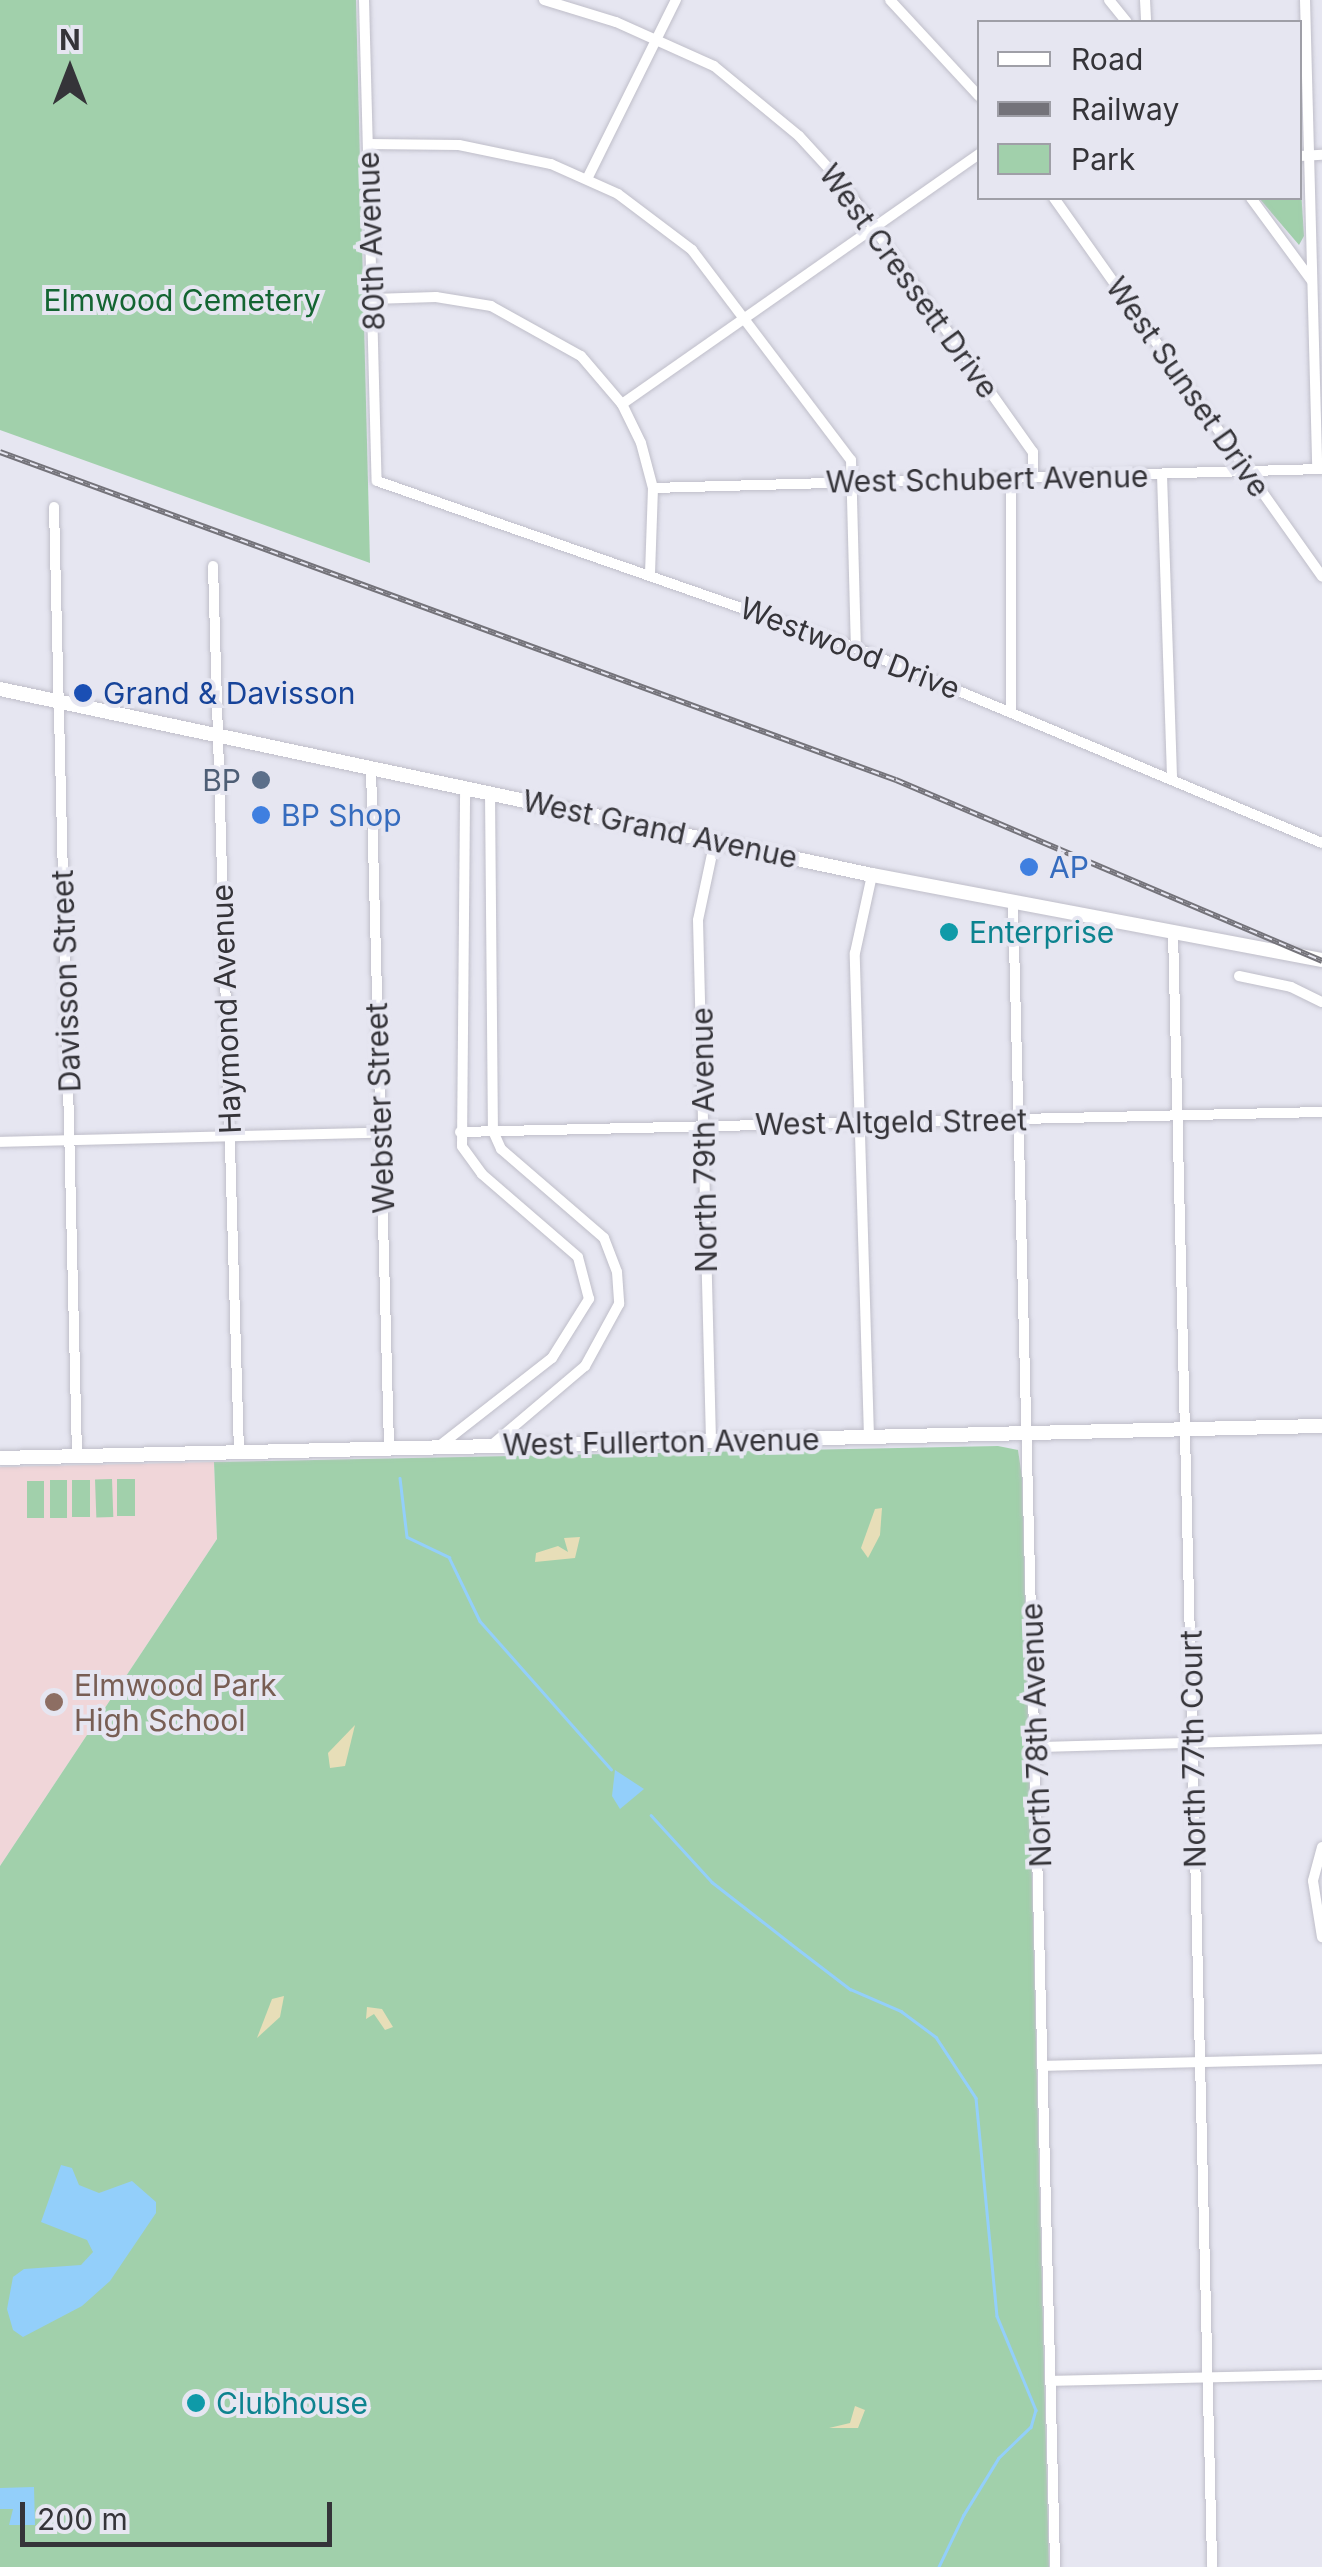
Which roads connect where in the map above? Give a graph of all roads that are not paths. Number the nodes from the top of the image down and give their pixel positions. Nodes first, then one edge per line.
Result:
1 (364, 0) edge
2 (544, 0) edge
3 (676, 0) edge
4 (890, 0) edge
5 (1109, 0) edge
6 (1305, 0) edge
7 (1124, 20) edge
8 (657, 39) junction
9 (977, 93) edge
10 (368, 144) junction
11 (977, 156) edge
12 (1304, 156) edge
13 (1322, 156) edge
14 (588, 178) junction
15 (1055, 200) edge
16 (1251, 200) edge
17 (874, 227) junction
18 (1312, 282) junction
19 (372, 299) junction
20 (748, 316) junction
21 (622, 404) junction
22 (1320, 469) edge
23 (1248, 472) junction
24 (1162, 475) junction
25 (1011, 476) junction
26 (1034, 476) junction
27 (854, 480) junction
28 (377, 482) joint
29 (653, 488) junction
30 (54, 507) dead end
31 (213, 566) dead end
32 (650, 574) junction
33 (1322, 577) edge
34 (856, 648) junction
35 (0, 689) edge
36 (59, 702) junction
37 (1011, 710) junction
38 (219, 735) junction
39 (371, 768) junction
40 (1172, 780) junction
41 (465, 788) junction
42 (490, 793) junction
43 (715, 840) junction
44 (1319, 840) edge
45 (872, 875) junction
46 (1014, 903) junction
47 (1173, 931) junction
48 (1322, 960) edge
49 (1239, 976) dead end
50 (1322, 1002) edge
51 (1322, 1112) edge
52 (1177, 1115) junction
53 (1019, 1119) junction
54 (860, 1122) junction
55 (703, 1126) junction
56 (493, 1131) junction
57 (460, 1132) junction
58 (380, 1133) junction
59 (230, 1136) junction
60 (70, 1140) junction
61 (0, 1142) edge
62 (1322, 1426) edge
63 (1185, 1430) junction
64 (1027, 1433) junction
65 (869, 1437) junction
66 (712, 1441) junction
67 (491, 1446) junction
68 (438, 1447) junction
69 (389, 1448) junction
70 (239, 1452) junction
71 (77, 1456) junction
72 (0, 1458) edge
73 (1322, 1739) edge
74 (1192, 1743) junction
75 (1037, 1747) junction
76 (1322, 1847) edge
77 (1322, 1937) edge
78 (1322, 2059) edge
79 (1200, 2062) junction
80 (1044, 2066) junction
81 (1322, 2375) edge
82 (1208, 2378) junction
83 (1051, 2382) junction
84 (1055, 2567) edge
85 (1212, 2567) edge

1 - 10 street, 80th Avenue
2 - 8 street, West Cressett Drive
3 - 8 street
4 - 9 street
5 - 7 street
6 - 12 street
8 - 14 street
8 - 17 street, West Cressett Drive
10 - 14 street
10 - 19 street, 80th Avenue
11 - 17 street
12 - 13 street
12 - 18 street
14 - 20 street
15 - 23 street, West Sunset Drive
16 - 18 street
17 - 20 street
17 - 26 street, West Cressett Drive
18 - 22 street
19 - 21 street
19 - 28 street, 80th Avenue
20 - 21 street
20 - 27 street
21 - 29 street
22 - 23 street, West Schubert Avenue
23 - 24 street, West Schubert Avenue
23 - 33 street, West Sunset Drive
24 - 26 street, West Schubert Avenue
24 - 40 street
25 - 26 street, West Schubert Avenue
25 - 27 street, West Schubert Avenue
25 - 37 street
27 - 29 street, West Schubert Avenue
27 - 34 street
28 - 32 street, Westwood Drive
29 - 32 street
30 - 36 street, Davisson Street
31 - 38 street, Haymond Avenue
32 - 34 street, Westwood Drive
34 - 37 street, Westwood Drive
35 - 36 main road, West Grand Avenue
36 - 38 main road, West Grand Avenue
36 - 60 street, Davisson Street
37 - 40 street, Westwood Drive
38 - 39 main road, West Grand Avenue
38 - 59 street, Haymond Avenue
39 - 41 main road, West Grand Avenue
39 - 58 street, Webster Street
40 - 44 street, Westwood Drive
41 - 42 main road, West Grand Avenue
41 - 57 street
42 - 43 main road, West Grand Avenue
42 - 56 street
43 - 45 main road, West Grand Avenue
43 - 55 street, North 79th Avenue
45 - 46 main road, West Grand Avenue
45 - 54 street
46 - 47 main road, West Grand Avenue
46 - 53 street, North 78th Avenue
47 - 48 main road, West Grand Avenue
47 - 52 street, North 77th Court
49 - 50 street
51 - 52 street, West Altgeld Street
52 - 53 street, West Altgeld Street
52 - 63 street, North 77th Court
53 - 54 street, West Altgeld Street
53 - 64 street, North 78th Avenue
54 - 55 street, West Altgeld Street
54 - 65 street
55 - 56 street, West Altgeld Street
55 - 66 street, North 79th Avenue
56 - 57 street, West Altgeld Street
56 - 67 street
57 - 68 street
58 - 59 street
58 - 69 street, Webster Street
59 - 60 street
59 - 70 street, Haymond Avenue
60 - 61 street
60 - 71 street, Davisson Street
62 - 63 main road, West Fullerton Avenue
63 - 64 main road, West Fullerton Avenue
63 - 74 street, North 77th Court
64 - 65 main road, West Fullerton Avenue
64 - 75 street, North 78th Avenue
65 - 66 main road, West Fullerton Avenue
66 - 67 main road, West Fullerton Avenue
67 - 68 main road, West Fullerton Avenue
68 - 69 main road, West Fullerton Avenue
69 - 70 main road, West Fullerton Avenue
70 - 71 main road, West Fullerton Avenue
71 - 72 main road, West Fullerton Avenue
73 - 74 street
74 - 75 street
74 - 79 street, North 77th Court
75 - 80 street, North 78th Avenue
76 - 77 street
78 - 79 street
79 - 80 street
79 - 82 street, North 77th Court
80 - 83 street, North 78th Avenue
81 - 82 street
82 - 83 street
82 - 85 street, North 77th Court
83 - 84 street, North 78th Avenue

